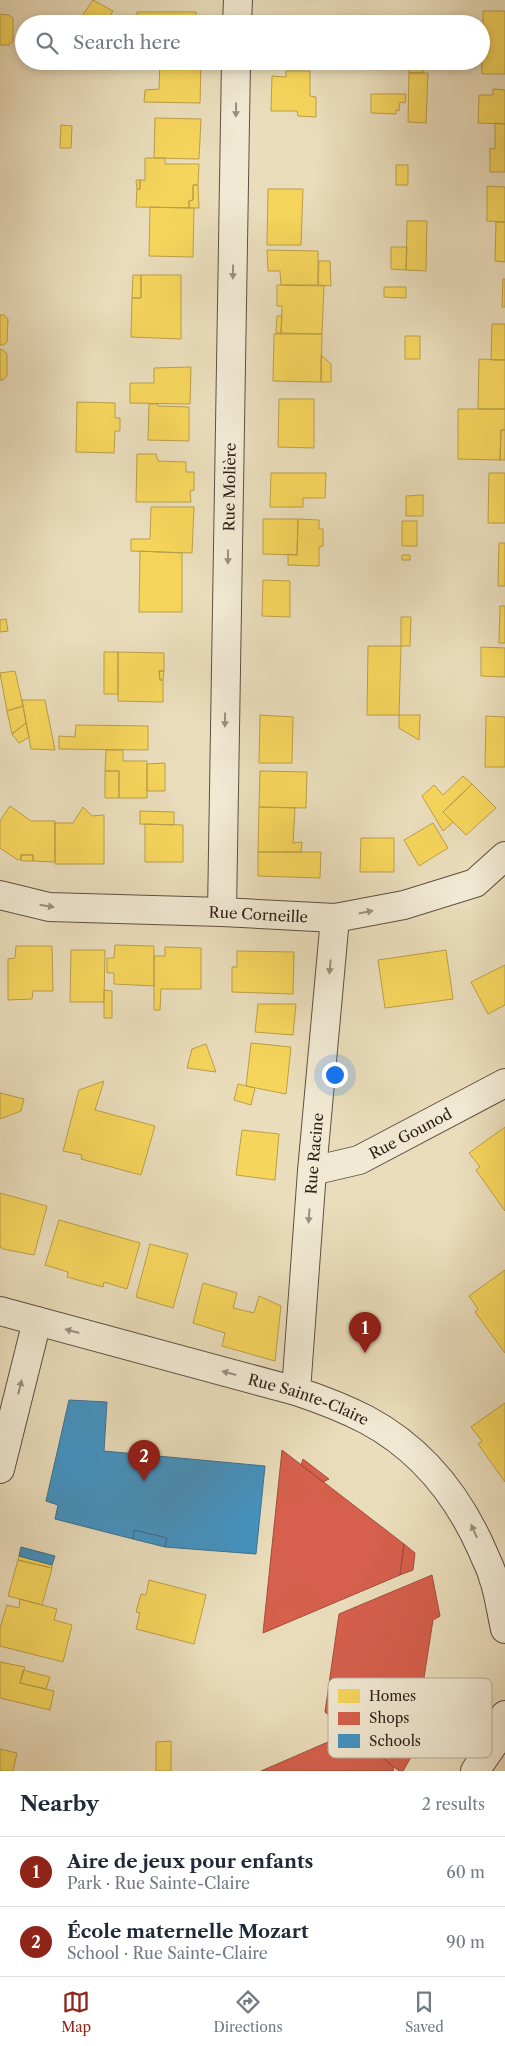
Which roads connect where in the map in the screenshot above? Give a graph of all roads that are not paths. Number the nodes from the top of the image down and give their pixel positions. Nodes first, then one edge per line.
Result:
1 (238, 0) edge
2 (237, 15) edge
3 (236, 70) edge
4 (505, 856) edge
5 (0, 895) edge
6 (222, 912) junction
7 (335, 918) junction
8 (505, 1083) edge
9 (312, 1171) junction
10 (0, 1311) edge
11 (37, 1322) junction
12 (296, 1390) junction
13 (0, 1469) edge
14 (499, 1585) edge
15 (505, 1629) edge
16 (505, 1715) edge
17 (492, 1748) edge

1 - 2 street
3 -> 6 street, Rue Molière
7 -> 4 street, Rue Corneille
5 -> 6 street, Rue Corneille
6 - 7 street, Rue Corneille
7 -> 9 street, Rue Racine
8 - 9 street, Rue Gounod
9 -> 12 street, Rue Racine
10 - 11 street, Rue Sainte-Claire
12 -> 11 street, Rue Sainte-Claire
13 -> 11 street
14 -> 12 street, Rue Sainte-Claire
14 - 15 street, Rue Sainte-Claire
16 - 17 street

